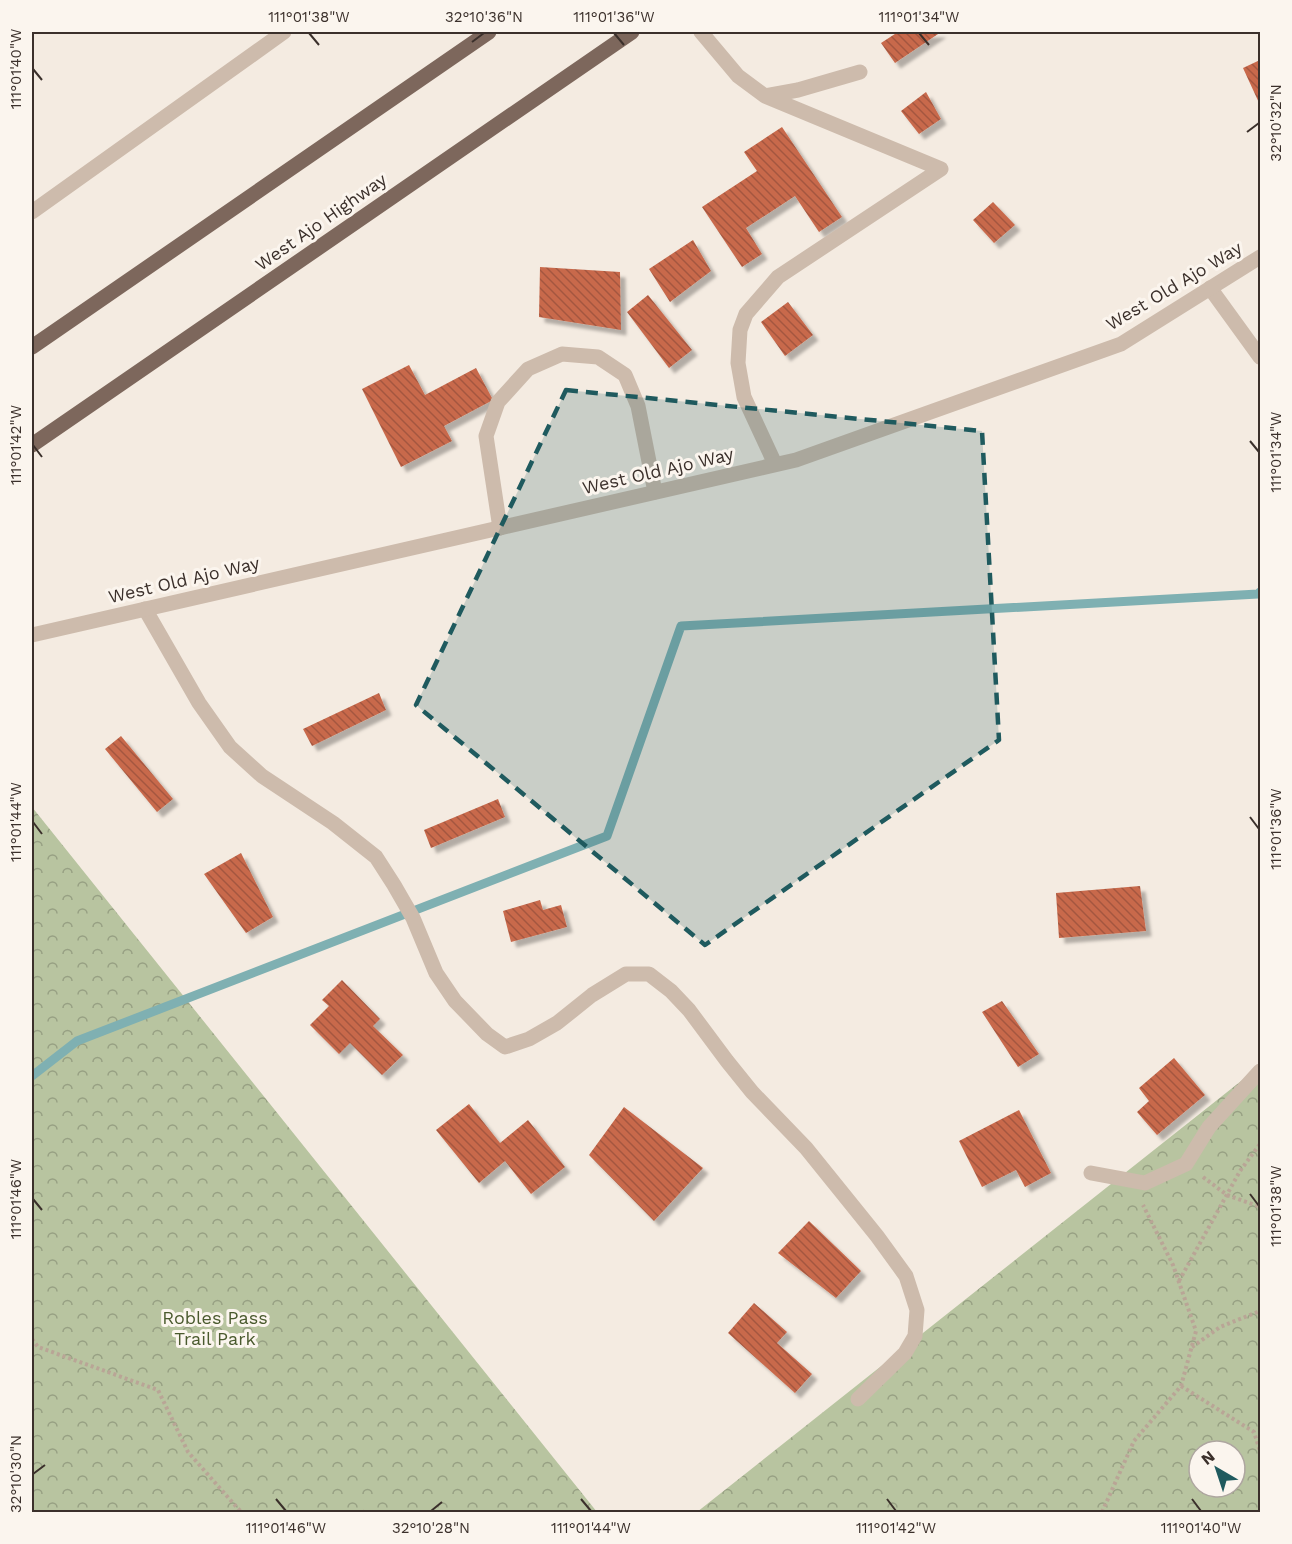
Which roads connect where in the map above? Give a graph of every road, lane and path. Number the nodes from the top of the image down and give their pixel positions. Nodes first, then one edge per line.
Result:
1 (284, 32) edge
2 (489, 32) edge
3 (632, 32) edge
4 (701, 32) edge
5 (860, 72) dead end
6 (765, 96) junction
7 (32, 212) edge
8 (1260, 257) edge
9 (1210, 288) junction
10 (32, 348) edge
11 (1260, 357) edge
12 (32, 444) edge
13 (775, 464) junction
14 (655, 492) junction
15 (500, 528) junction
16 (145, 609) junction
17 (32, 635) edge
18 (1260, 1071) edge
19 (1260, 1144) edge
20 (1186, 1164) junction
21 (1091, 1173) dead end
22 (1130, 1181) junction
23 (1227, 1195) junction
24 (1260, 1206) edge
25 (1179, 1282) junction
26 (1260, 1311) edge
27 (32, 1339) edge
28 (1191, 1347) junction
29 (1181, 1386) junction
30 (858, 1399) dead end
31 (1260, 1451) edge
32 (241, 1512) edge
33 (1102, 1512) edge

1 - 7 street
2 - 10 main road
3 - 12 main road, West Ajo Highway
4 - 6 street
5 - 6 street
6 - 13 street
8 - 9 street, West Old Ajo Way
9 - 11 street
9 - 13 street, West Old Ajo Way
13 - 14 street, West Old Ajo Way
14 - 15 street, West Old Ajo Way
14 - 15 street
15 - 16 street, West Old Ajo Way
16 - 17 street, West Old Ajo Way
16 - 30 street
18 - 20 street
19 - 23 path
20 - 22 street
20 - 23 path
21 - 22 street
22 - 25 path
23 - 24 path
23 - 25 path
25 - 28 path
26 - 28 path
27 - 32 path
28 - 29 path
29 - 31 path
29 - 33 path

